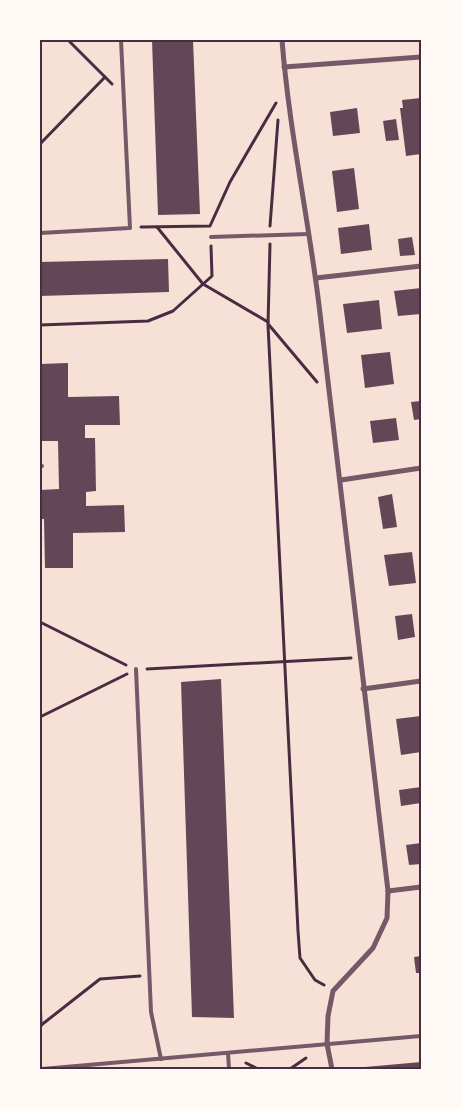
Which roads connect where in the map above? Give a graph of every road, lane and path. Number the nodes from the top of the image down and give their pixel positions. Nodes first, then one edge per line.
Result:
1 (68, 40) edge
2 (121, 40) edge
3 (282, 40) edge
4 (421, 56) edge
5 (284, 67) junction
6 (105, 77) junction
7 (123, 96) junction
8 (278, 108) dead end
9 (278, 118) dead end
10 (40, 144) edge
11 (210, 226) junction
12 (157, 227) junction
13 (130, 228) junction
14 (40, 232) edge
15 (309, 234) junction
16 (270, 235) junction
17 (211, 237) junction
18 (421, 266) edge
19 (316, 278) junction
20 (203, 284) junction
21 (269, 324) junction
22 (40, 325) edge
23 (331, 398) junction
24 (421, 468) edge
25 (341, 480) junction
26 (40, 622) edge
27 (360, 658) junction
28 (285, 662) junction
29 (136, 669) junction
30 (421, 681) edge
31 (363, 689) junction
32 (40, 717) edge
33 (421, 887) edge
34 (388, 891) junction
35 (150, 975) junction
36 (333, 991) junction
37 (40, 993) edge
38 (41, 1026) edge
39 (421, 1036) edge
40 (327, 1044) junction
41 (228, 1053) junction
42 (160, 1059) junction
43 (42, 1069) edge
44 (229, 1069) edge
45 (332, 1069) edge

1 - 6 path
2 - 7 lane
3 - 5 street
4 - 5 street
5 - 15 street
6 - 7 path
6 - 10 path
7 - 13 lane
8 - 11 path
9 - 16 path
11 - 12 path
11 - 17 path
12 - 13 path
12 - 20 path
13 - 14 lane
15 - 16 lane
15 - 19 street
16 - 17 lane
16 - 21 path
17 - 20 path
18 - 19 street
19 - 23 street
20 - 21 path
20 - 22 path
21 - 23 path
21 - 28 path
23 - 25 street
24 - 25 street
25 - 27 street
26 - 29 path
27 - 28 path
27 - 31 street
28 - 29 path
28 - 36 path
29 - 32 path
29 - 35 lane
30 - 31 street
31 - 34 street
33 - 34 street
34 - 36 street
35 - 38 path
35 - 42 lane
36 - 40 street
37 - 38 path
39 - 40 lane
40 - 41 lane
40 - 45 street
41 - 42 lane
41 - 44 lane
42 - 43 lane

